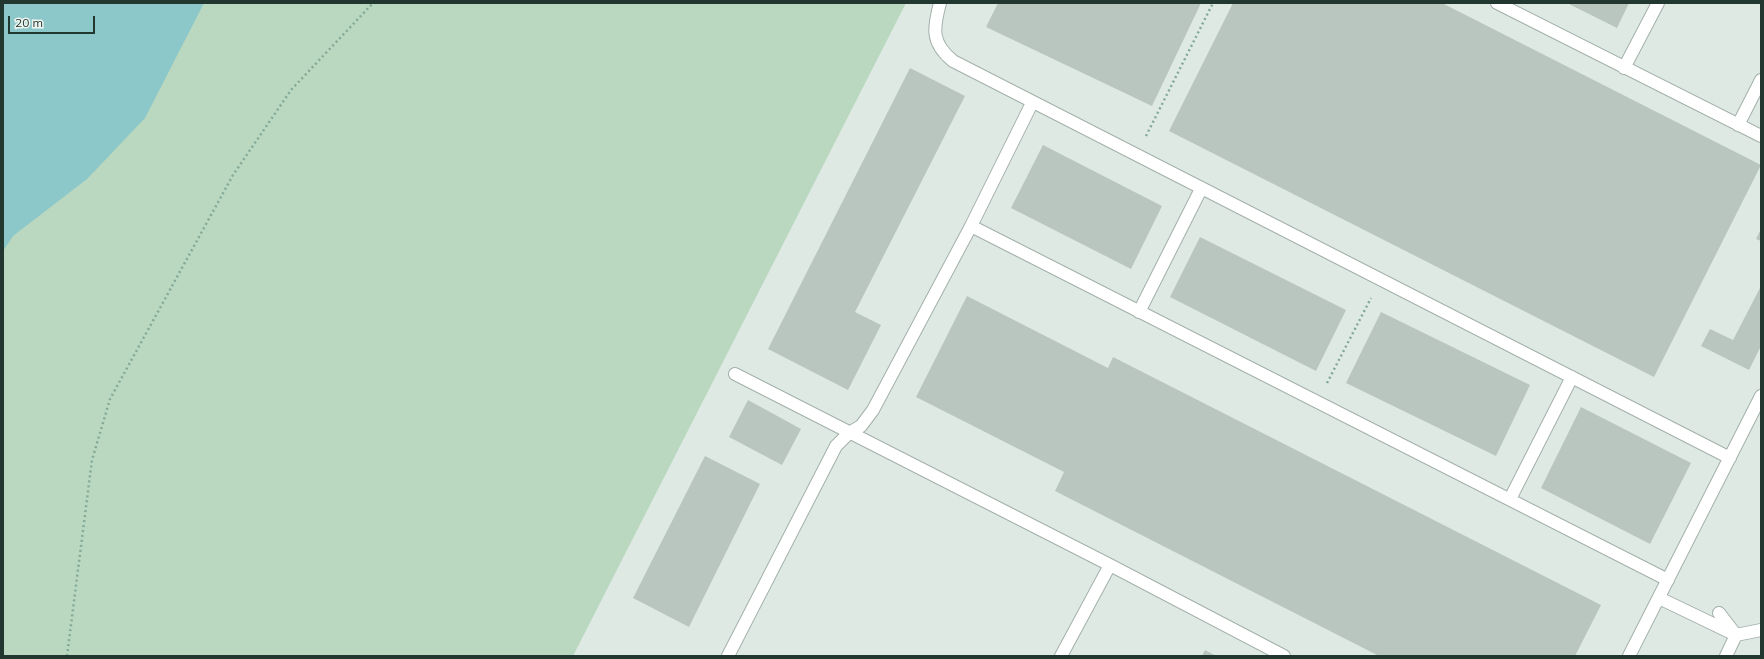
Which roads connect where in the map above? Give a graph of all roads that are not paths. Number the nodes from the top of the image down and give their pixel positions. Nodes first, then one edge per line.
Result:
1 (940, 3) edge
2 (1497, 3) edge
3 (1658, 3) edge
4 (1624, 68) junction
5 (1761, 80) edge
6 (1032, 103) junction
7 (1738, 125) junction
8 (1761, 136) edge
9 (1201, 189) junction
10 (971, 226) junction
11 (1139, 312) junction
12 (734, 374) dead end
13 (1572, 377) junction
14 (1761, 396) edge
15 (849, 433) junction
16 (1730, 458) junction
17 (1510, 500) junction
18 (1110, 565) junction
19 (1668, 580) junction
20 (1658, 598) junction
21 (1719, 613) dead end
22 (1761, 630) edge
23 (1736, 636) junction
24 (728, 656) edge
25 (1060, 656) edge
26 (1284, 656) edge
27 (1629, 656) edge
28 (1726, 656) edge

1 - 6 lane
2 - 4 lane
3 - 4 lane
4 - 7 lane
5 - 7 lane
6 - 9 lane
6 - 10 lane
7 - 8 lane
9 - 11 lane
9 - 13 lane
10 - 11 lane
10 - 15 lane
11 - 17 lane
12 - 15 lane
13 - 16 lane
13 - 17 lane
14 - 16 lane
15 - 18 lane
15 - 24 lane
16 - 19 lane
17 - 19 lane
18 - 25 lane
18 - 26 lane
19 - 20 lane
20 - 23 lane
20 - 27 lane
21 - 23 lane
22 - 23 lane
23 - 28 lane

